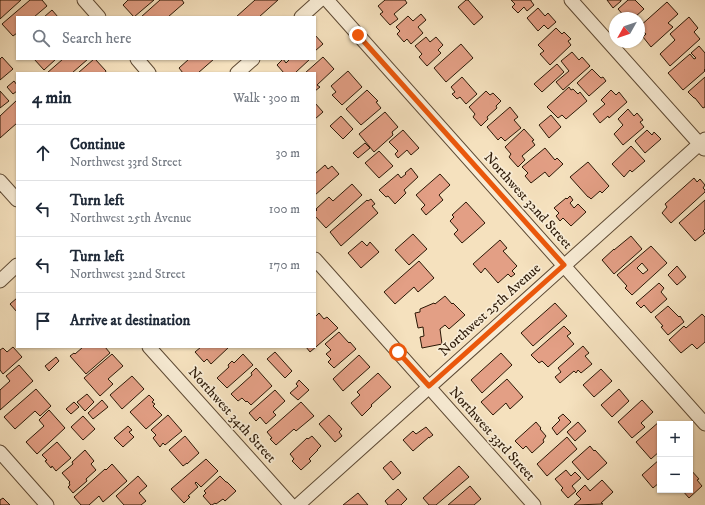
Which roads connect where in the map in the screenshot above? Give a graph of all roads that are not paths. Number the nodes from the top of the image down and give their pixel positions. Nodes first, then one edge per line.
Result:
1 (84, 0) edge
2 (320, 0) edge
3 (327, 0) edge
4 (571, 0) edge
5 (98, 16) edge
6 (302, 16) edge
7 (137, 60) edge
8 (252, 60) edge
9 (148, 72) edge
10 (238, 72) edge
11 (703, 144) edge
12 (0, 181) edge
13 (16, 199) edge
14 (316, 260) edge
15 (564, 265) junction
16 (16, 266) edge
17 (0, 281) edge
18 (150, 348) edge
19 (429, 386) junction
20 (705, 424) edge
21 (0, 452) edge
22 (47, 505) edge
23 (291, 505) edge
24 (298, 505) edge
25 (534, 505) edge

1 - 5 street
2 - 6 street
3 - 15 street, Northwest 32nd Street
4 - 11 street
7 - 9 street
8 - 10 street
11 - 15 street, Northwest 25th Avenue
12 - 13 street
14 - 19 street, Northwest 33rd Street
15 - 19 street, Northwest 25th Avenue
15 - 20 street, Northwest 32nd Street
16 - 17 street
18 - 23 street, Northwest 34th Street
19 - 24 street, Northwest 25th Avenue
19 - 25 street, Northwest 33rd Street
21 - 22 street

